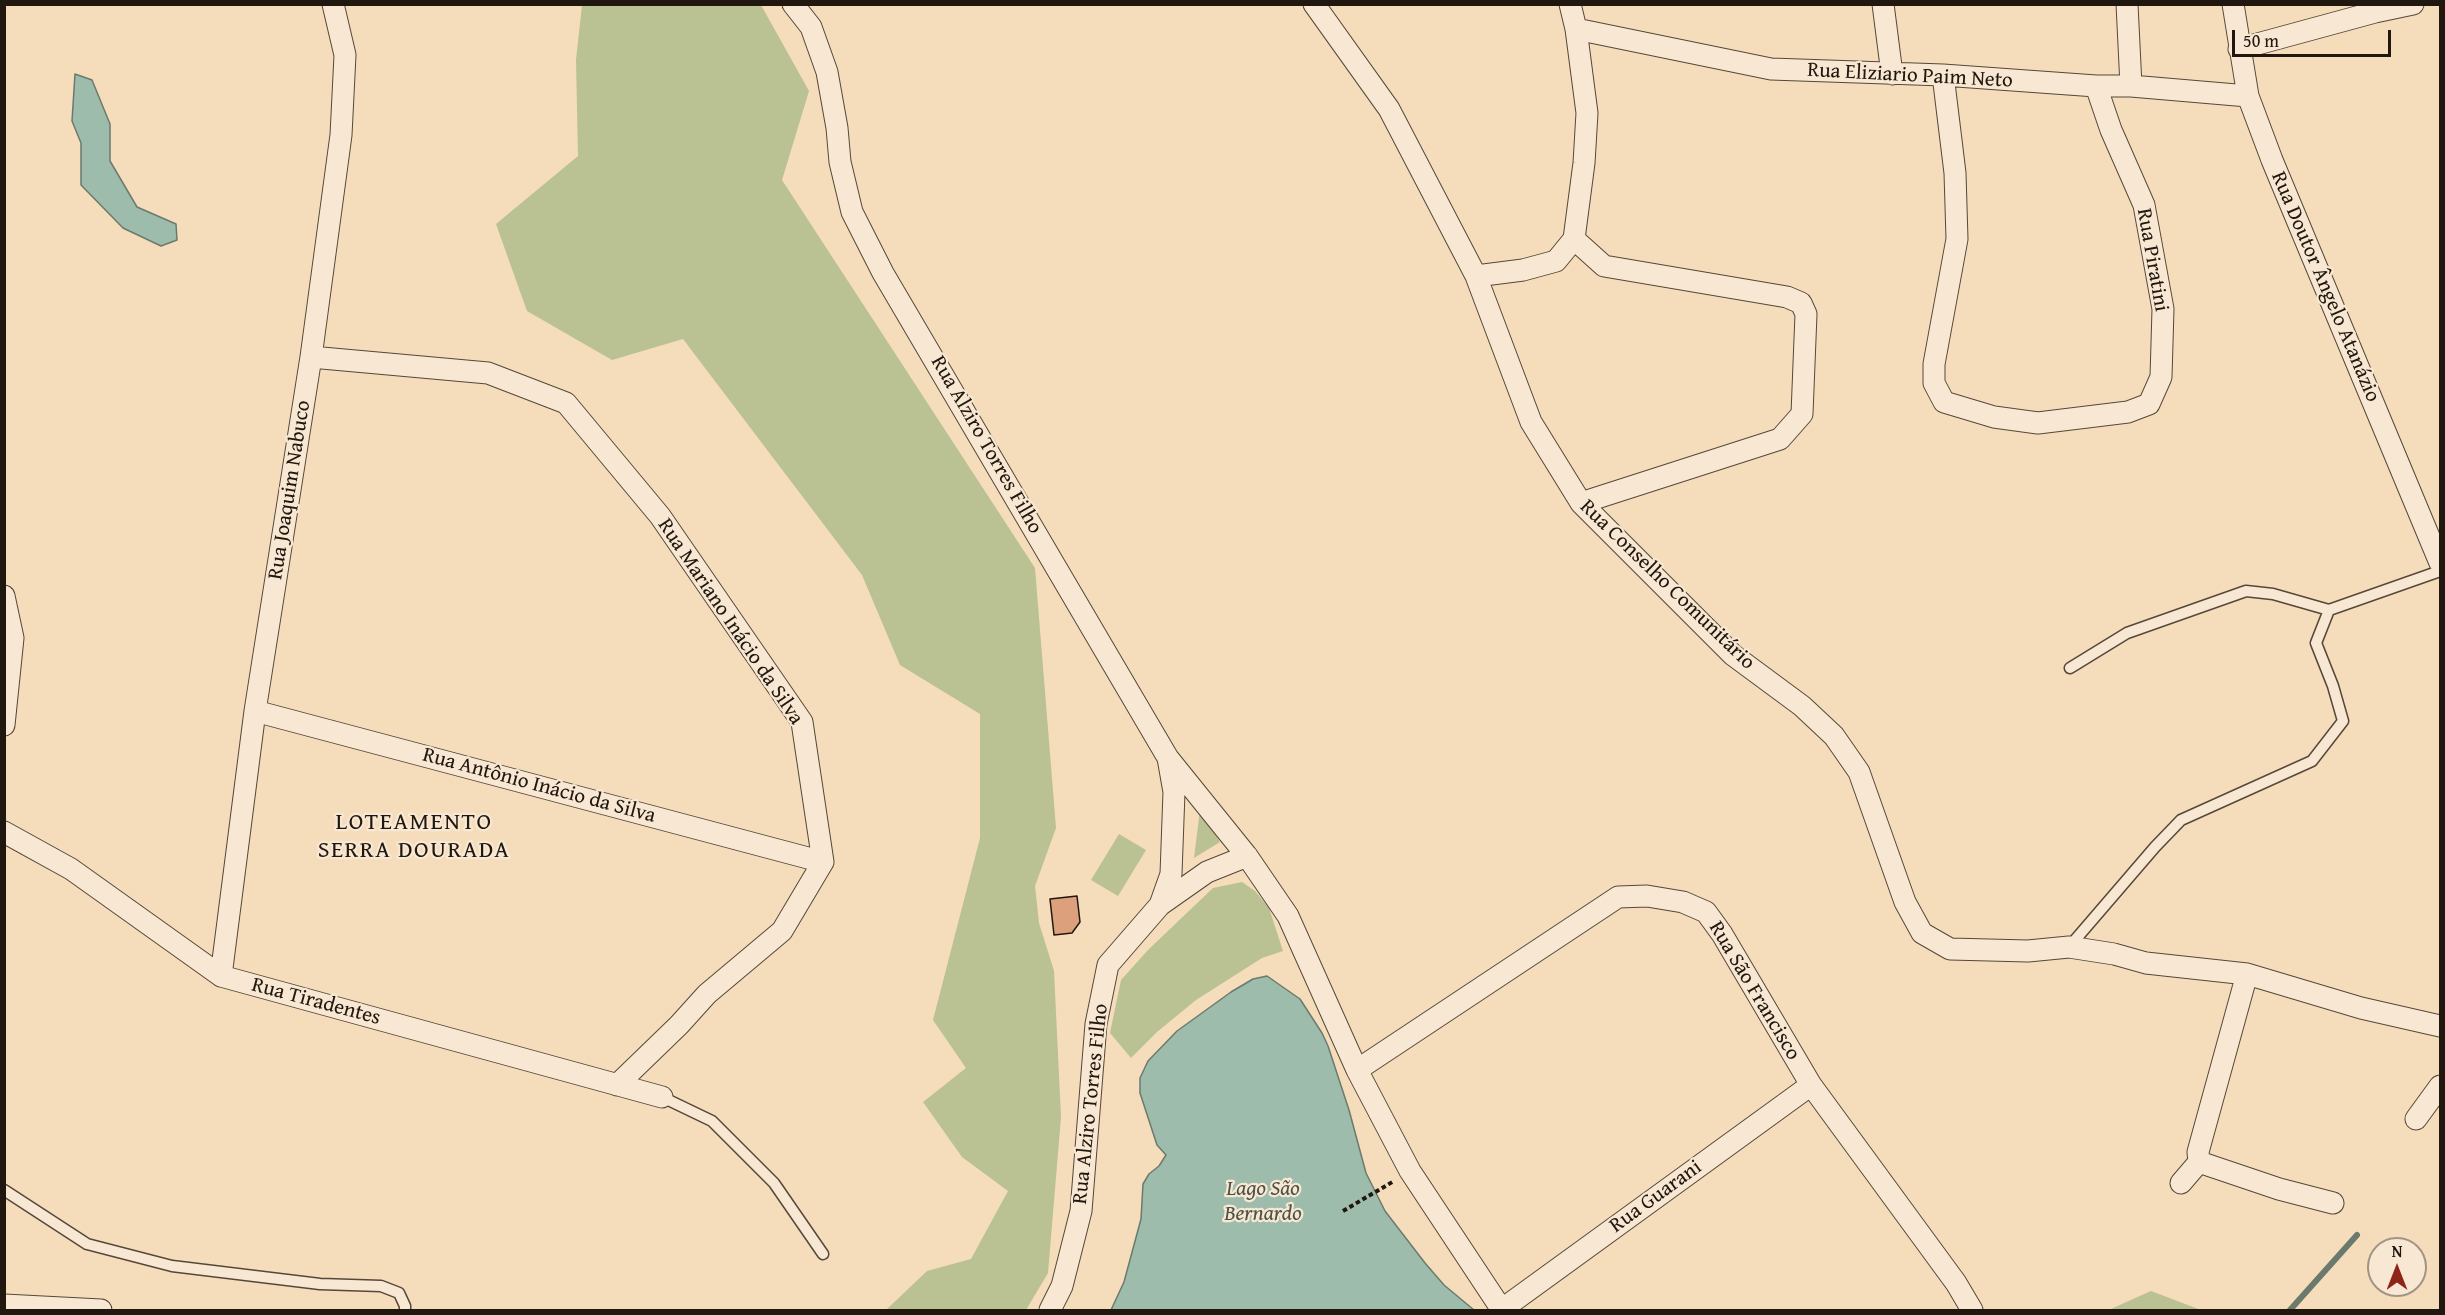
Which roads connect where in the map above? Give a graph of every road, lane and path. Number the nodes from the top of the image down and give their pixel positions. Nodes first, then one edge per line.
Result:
1 (333, 4) edge
2 (793, 4) edge
3 (1314, 4) edge
4 (1570, 4) edge
5 (1883, 4) edge
6 (2127, 4) edge
7 (2233, 4) edge
8 (2413, 4) edge
9 (1576, 29) junction
10 (2239, 49) junction
11 (1892, 74) junction
12 (1943, 75) junction
13 (2096, 86) junction
14 (2131, 86) junction
15 (2248, 96) junction
16 (1574, 239) junction
17 (1476, 276) junction
18 (311, 357) junction
19 (1581, 503) junction
20 (2440, 563) edge
21 (2440, 571) edge
22 (4, 596) edge
23 (2328, 610) junction
24 (2070, 668) dead end
25 (255, 711) junction
26 (4, 725) edge
27 (1168, 758) junction
28 (4, 832) edge
29 (1247, 856) junction
30 (823, 862) junction
31 (1160, 905) junction
32 (2069, 947) junction
33 (2247, 974) junction
34 (221, 976) junction
35 (2440, 1026) edge
36 (1357, 1070) junction
37 (617, 1085) junction
38 (1811, 1085) junction
39 (2440, 1086) edge
40 (662, 1097) joint
41 (2416, 1119) dead end
42 (2199, 1162) junction
43 (1410, 1171) junction
44 (2181, 1183) dead end
45 (4, 1190) edge
46 (2333, 1203) dead end
47 (1343, 1211) dead end
48 (823, 1254) dead end
49 (4, 1305) edge
50 (1964, 1307) edge
51 (1501, 1310) edge
52 (101, 1311) edge
53 (405, 1311) edge
54 (1050, 1311) edge

1 - 18 street, Rua Joaquim Nabuco
2 - 27 street, Rua Alziro Torres Filho
3 - 17 street, Rua Conselho Comunitário
4 - 9 street
5 - 11 street
6 - 14 street
7 - 10 street, Rua Doutor Ângelo Atanázio
8 - 10 street
9 - 11 street, Rua Eliziario Paim Neto
9 - 16 street
10 - 15 street, Rua Doutor Ângelo Atanázio
11 - 12 street, Rua Eliziario Paim Neto
12 - 13 street, Rua Eliziario Paim Neto
12 - 13 street, Rua Piratini
13 - 14 street, Rua Eliziario Paim Neto
14 - 15 street, Rua Eliziario Paim Neto
15 - 20 street, Rua Doutor Ângelo Atanázio
16 - 17 street
16 - 19 street
17 - 19 street, Rua Conselho Comunitário
18 - 25 street, Rua Joaquim Nabuco
18 - 30 street, Rua Mariano Inácio da Silva
19 - 32 street, Rua Conselho Comunitário
21 - 23 lane
22 - 26 street
23 - 24 lane
23 - 32 lane
25 - 30 street, Rua Antônio Inácio da Silva
25 - 34 street, Rua Joaquim Nabuco
27 - 29 street, Rua Alziro Torres Filho
27 - 31 street
28 - 34 street, Rua Tiradentes
29 - 31 street, Rua Alziro Torres Filho
29 - 36 street, Rua Alziro Torres Filho
30 - 37 street
31 - 54 street, Rua Alziro Torres Filho
32 - 33 street, Rua Conselho Comunitário
33 - 35 street, Rua Conselho Comunitário
33 - 42 street
34 - 37 street, Rua Tiradentes
36 - 38 street, Rua São Francisco
36 - 43 street, Rua Alziro Torres Filho
37 - 40 street, Rua Tiradentes
38 - 50 street, Rua São Francisco
38 - 51 street, Rua Guarani
39 - 41 street
40 - 48 lane
42 - 44 street
42 - 46 street
43 - 47 path
43 - 51 street, Rua Alziro Torres Filho
45 - 53 lane
49 - 52 street

